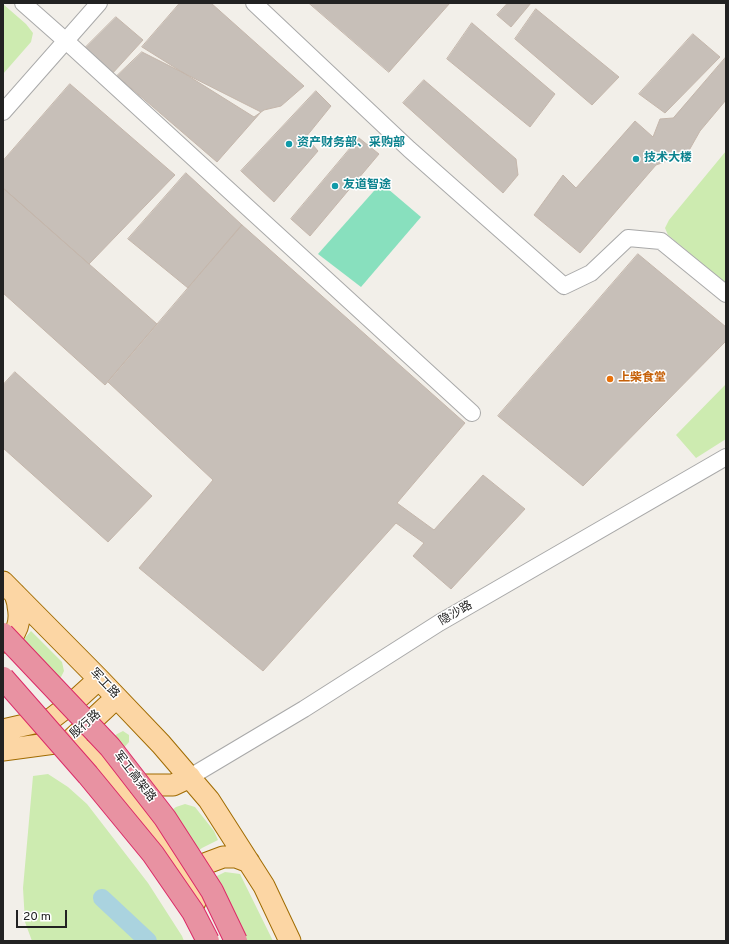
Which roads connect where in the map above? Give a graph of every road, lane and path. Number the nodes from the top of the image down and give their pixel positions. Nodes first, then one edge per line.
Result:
1 (23, 3) edge
2 (99, 3) edge
3 (254, 3) edge
4 (66, 41) junction
5 (3, 112) edge
6 (726, 294) edge
7 (472, 413) dead end
8 (726, 457) edge
9 (9, 588) edge
10 (3, 634) edge
11 (3, 642) edge
12 (3, 674) edge
13 (3, 678) edge
14 (99, 679) junction
15 (116, 698) junction
16 (51, 719) junction
17 (3, 730) edge
18 (70, 741) junction
19 (3, 750) edge
20 (190, 777) junction
21 (249, 862) junction
22 (188, 888) junction
23 (208, 941) edge
24 (213, 941) edge
25 (236, 941) edge
26 (290, 941) edge

1 - 4 street
2 - 4 street
3 - 6 street
4 - 5 street
4 - 7 street
8 - 20 street, 隐沙路
9 - 11 main road, 军工路
9 - 14 main road, 军工路
10 - 25 highway, 军工高架路, bridge
12 - 16 main road
13 - 23 highway, bridge
14 - 15 main road, 军工路
14 - 16 main road
15 - 18 main road, 殷行路
15 - 20 main road, 军工路
16 - 17 main road
16 - 18 main road
18 - 19 main road, 殷行路
18 - 20 main road
18 - 22 main road
20 - 21 main road, 军工路
21 - 22 main road
21 - 26 main road, 军工路
22 - 24 main road

